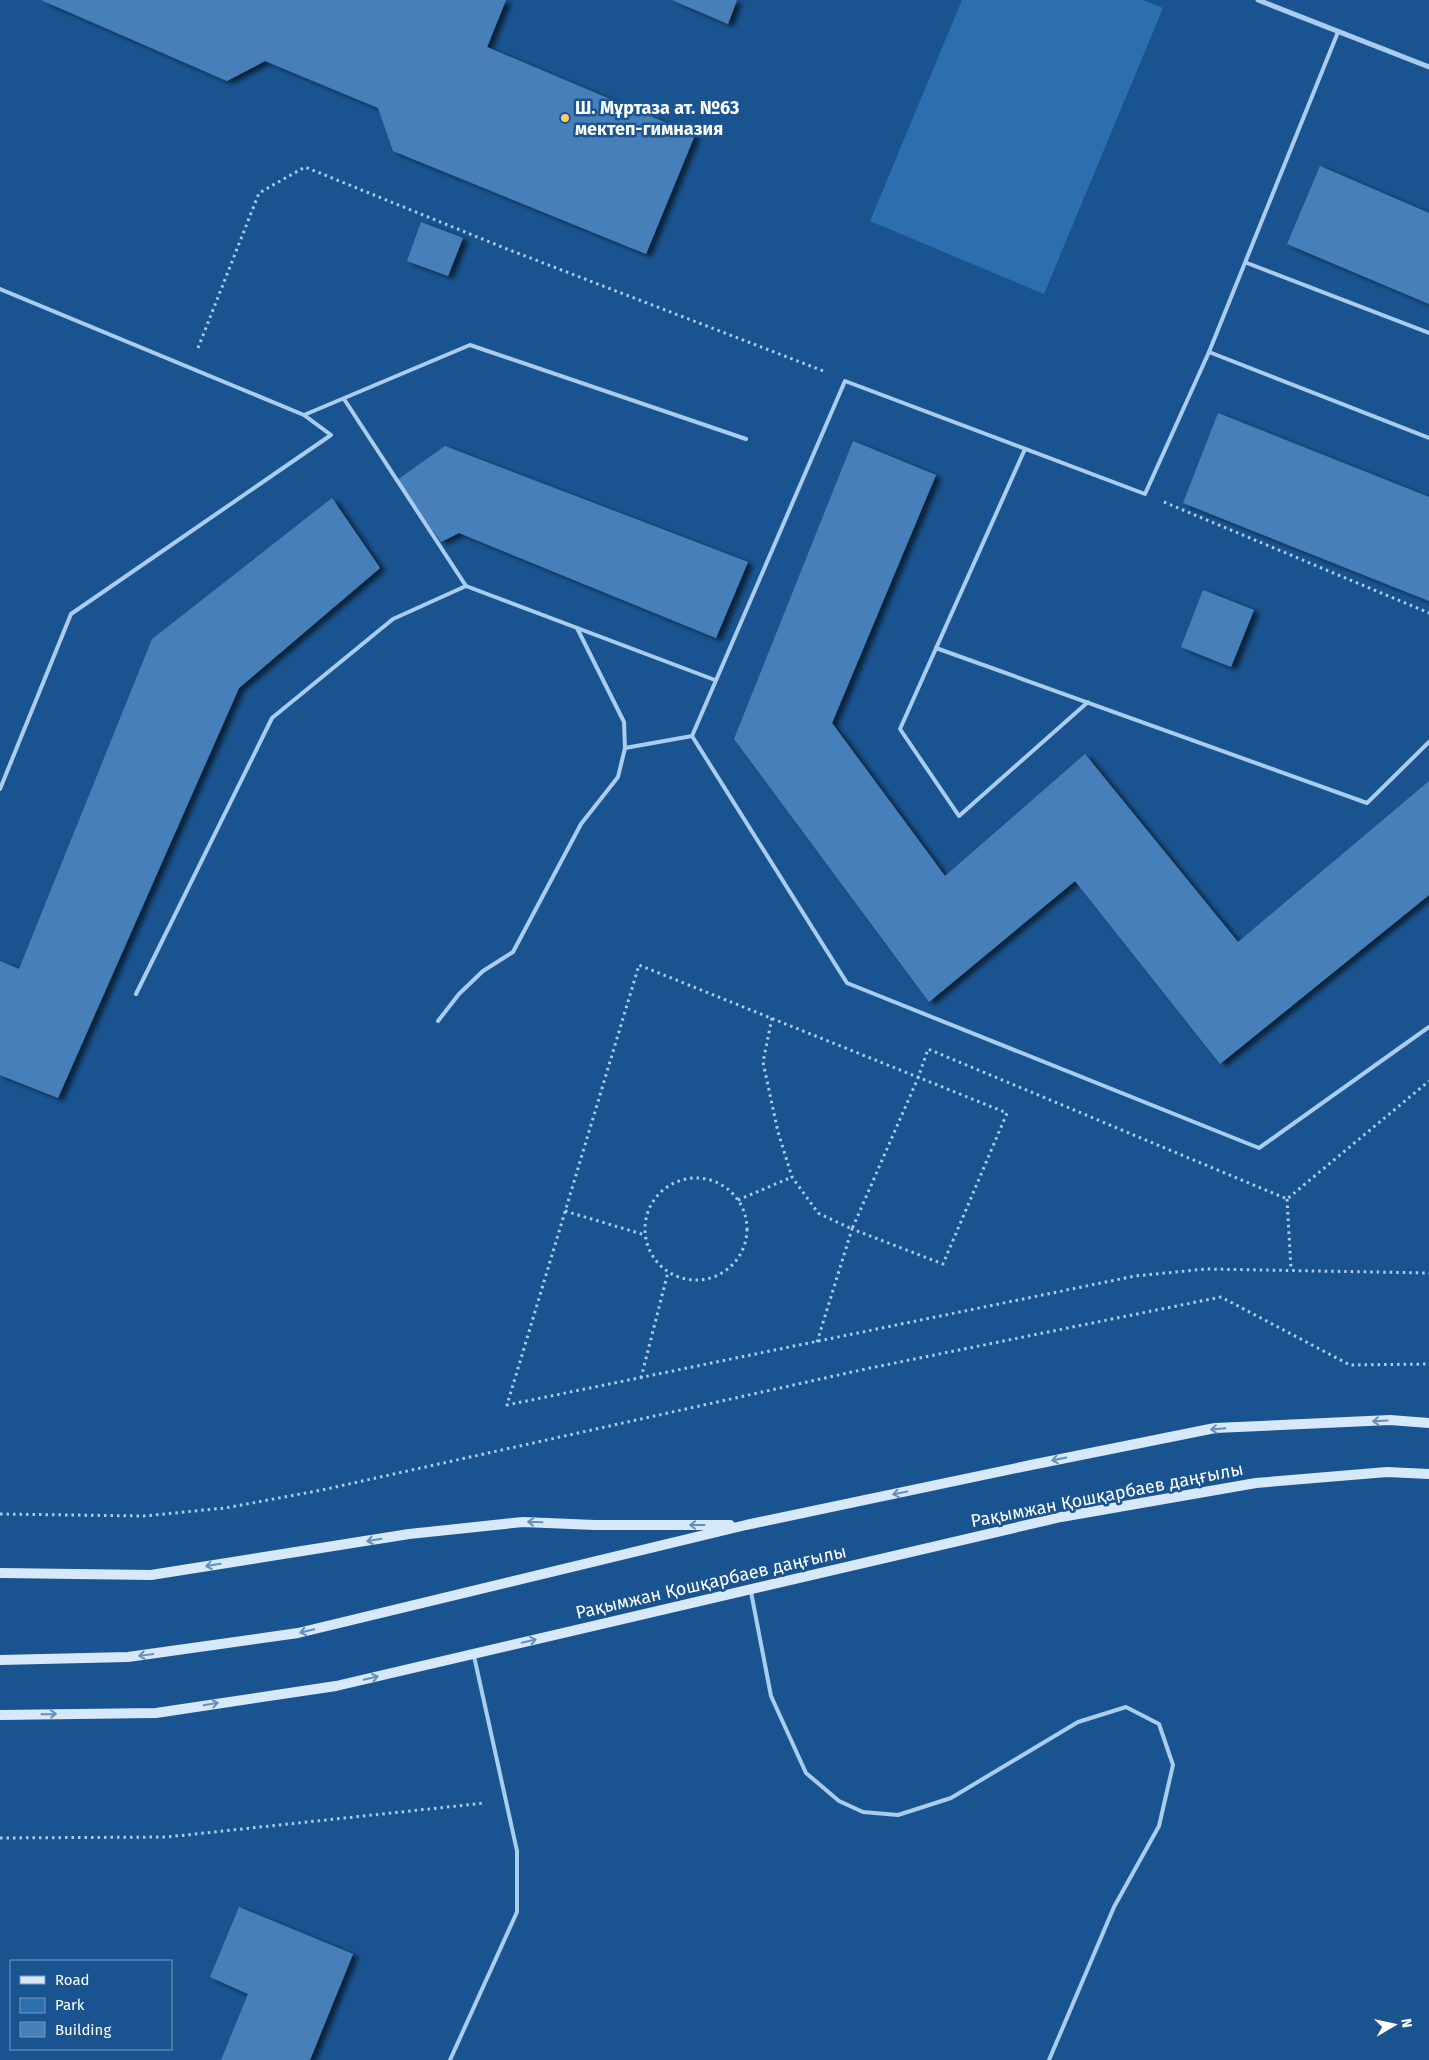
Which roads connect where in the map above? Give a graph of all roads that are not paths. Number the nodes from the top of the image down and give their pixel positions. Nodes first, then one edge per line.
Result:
1 (1258, 0) edge
2 (1338, 32) junction
3 (1429, 67) edge
4 (1247, 263) junction
5 (0, 289) edge
6 (1429, 333) edge
7 (1209, 352) junction
8 (344, 399) junction
9 (304, 415) junction
10 (1429, 438) edge
11 (746, 439) dead end
12 (1025, 449) junction
13 (466, 586) junction
14 (577, 628) junction
15 (936, 648) junction
16 (716, 680) junction
17 (1088, 702) junction
18 (692, 736) junction
19 (1429, 742) edge
20 (625, 748) junction
21 (0, 789) edge
22 (136, 994) dead end
23 (438, 1022) dead end
24 (1429, 1027) edge
25 (1429, 1423) edge
26 (1429, 1474) edge
27 (746, 1526) junction
28 (0, 1573) edge
29 (750, 1589) junction
30 (474, 1654) junction
31 (0, 1660) edge
32 (0, 1715) edge
33 (450, 2060) edge
34 (1049, 2060) edge

1 - 2 street
2 - 3 street
2 - 4 lane
4 - 6 lane
4 - 7 lane
5 - 9 lane
7 - 10 lane
7 - 12 lane
8 - 9 lane
8 - 11 lane
8 - 13 lane
9 - 21 lane
12 - 15 lane
12 - 16 lane
13 - 14 lane
13 - 22 lane
14 - 16 lane
14 - 20 lane
15 - 17 lane
15 - 17 lane
16 - 18 lane
17 - 19 lane
18 - 20 lane
18 - 24 lane
20 - 23 lane
25 -> 27 main road
26 - 29 main road, Рақымжан Қошқарбаев даңғылы
27 -> 28 main road
27 -> 31 main road
30 -> 29 main road, Рақымжан Қошқарбаев даңғылы
29 - 34 lane
32 -> 30 main road, Рақымжан Қошқарбаев даңғылы
30 - 33 lane

